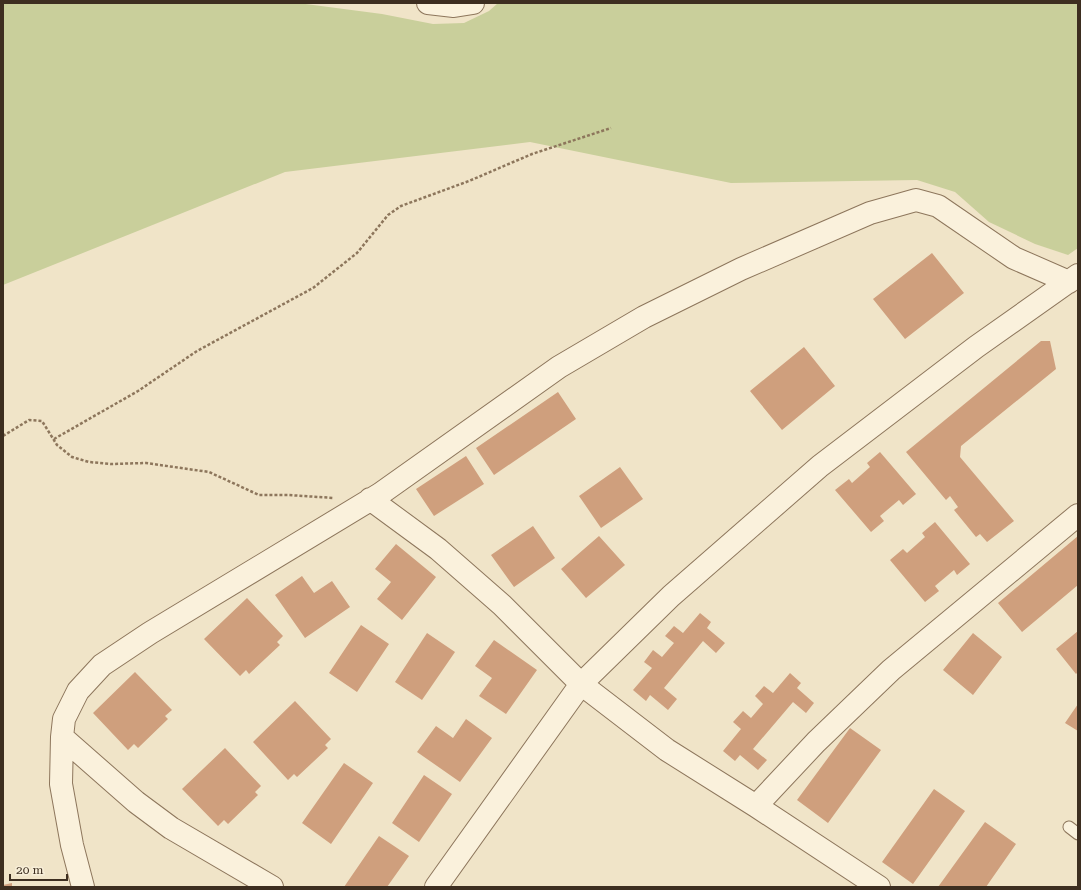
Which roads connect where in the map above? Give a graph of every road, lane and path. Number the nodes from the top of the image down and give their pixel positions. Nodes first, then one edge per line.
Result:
1 (428, 3) edge
2 (473, 3) edge
3 (611, 128) dead end
4 (1073, 278) edge
5 (3, 436) edge
6 (54, 439) junction
7 (370, 499) junction
8 (1078, 514) edge
9 (581, 684) junction
10 (62, 737) junction
11 (756, 806) junction
12 (83, 887) edge
13 (272, 887) edge
14 (436, 887) edge
15 (878, 887) edge

1 - 2 street
3 - 6 path
4 - 7 street
4 - 9 street
5 - 6 path
6 - 7 path
7 - 9 street
7 - 10 street
8 - 11 street
9 - 11 street
9 - 14 street
10 - 12 street
10 - 13 street
11 - 15 street

